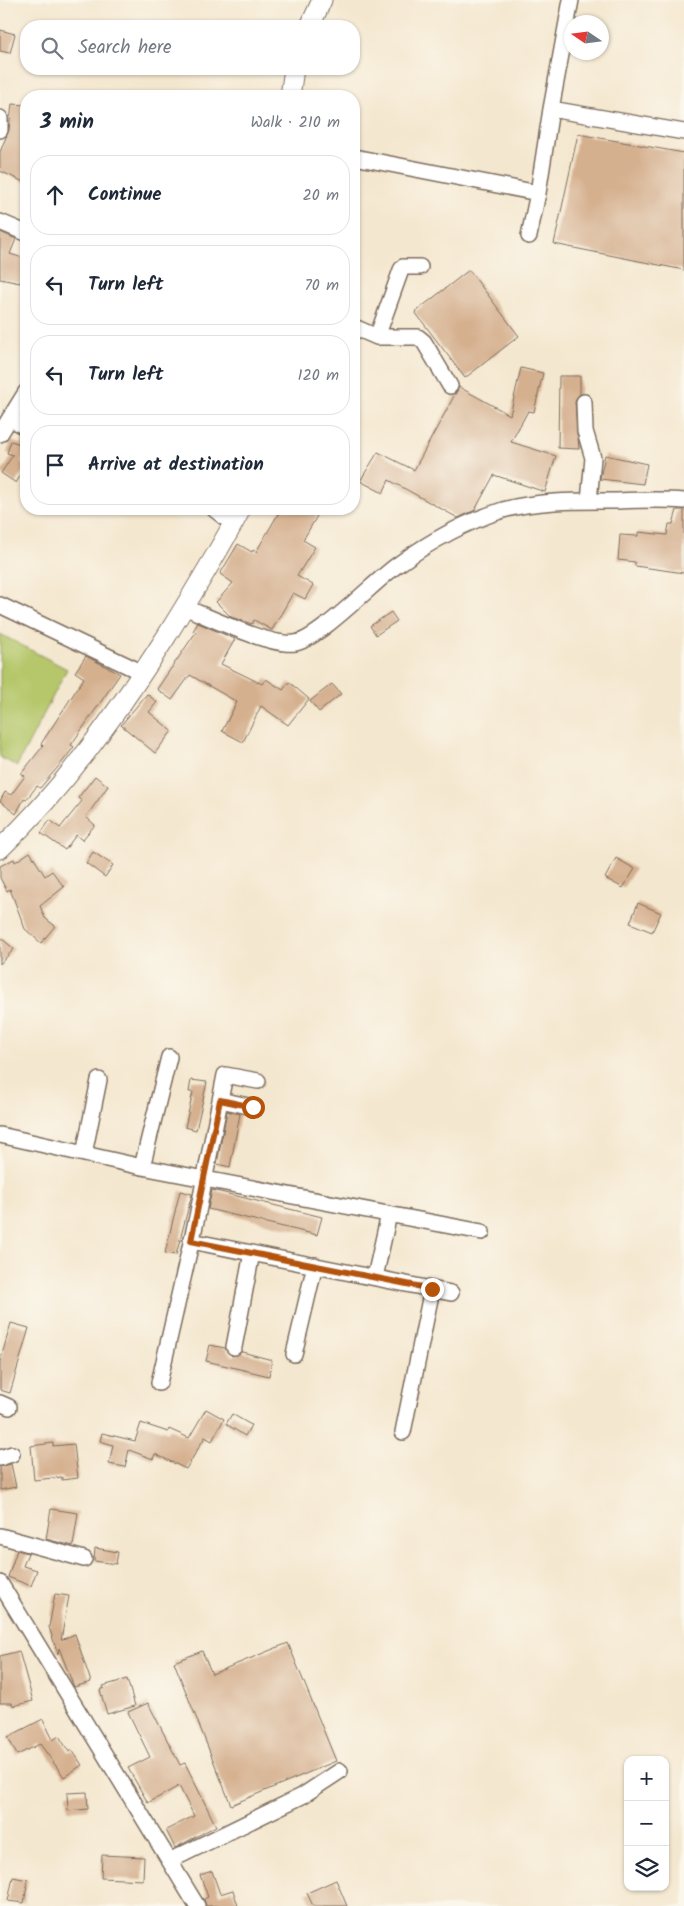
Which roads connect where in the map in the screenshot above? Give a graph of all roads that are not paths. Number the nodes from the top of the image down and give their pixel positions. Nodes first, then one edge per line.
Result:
1 (322, 0) edge
2 (570, 0) edge
3 (313, 20) edge
4 (293, 75) edge
5 (291, 90) edge
6 (551, 109) junction
7 (0, 118) edge
8 (0, 130) edge
9 (684, 132) edge
10 (360, 158) edge
11 (538, 193) junction
12 (0, 222) edge
13 (20, 230) edge
14 (529, 236) dead end
15 (420, 267) dead end
16 (360, 330) edge
17 (377, 337) junction
18 (450, 386) dead end
19 (20, 402) edge
20 (584, 402) dead end
21 (10, 418) junction
22 (20, 424) edge
23 (0, 434) edge
24 (589, 501) junction
25 (684, 501) edge
26 (237, 517) edge
27 (0, 605) edge
28 (184, 608) junction
29 (143, 673) junction
30 (0, 849) edge
31 (169, 1057) dead end
32 (100, 1080) dead end
33 (258, 1081) dead end
34 (220, 1100) junction
35 (253, 1107) dead end
36 (0, 1135) edge
37 (84, 1154) junction
38 (142, 1167) junction
39 (204, 1178) junction
40 (389, 1214) junction
41 (482, 1232) dead end
42 (191, 1241) junction
43 (252, 1253) junction
44 (315, 1266) junction
45 (375, 1277) junction
46 (432, 1289) junction
47 (451, 1293) dead end
48 (234, 1347) dead end
49 (294, 1354) dead end
50 (158, 1383) dead end
51 (403, 1432) dead end
52 (0, 1536) edge
53 (84, 1559) dead end
54 (0, 1583) edge
55 (6, 1605) edge
56 (340, 1771) dead end
57 (171, 1860) junction
58 (197, 1906) edge

1 - 3 main road
2 - 6 street
4 - 5 main road
6 - 9 street
6 - 11 street
7 - 8 street
10 - 11 street
11 - 14 street
12 - 13 street
15 - 17 street
16 - 17 street
17 - 18 street
19 - 21 street
20 - 24 street
21 - 22 street
21 - 23 street
24 - 25 street
24 - 28 street
26 - 28 main road
27 - 29 street
28 - 29 main road
29 - 30 main road
31 - 38 street
32 - 37 street
33 - 34 street
34 - 35 street
34 - 39 street
36 - 37 street
37 - 38 street
38 - 39 street
39 - 40 street
39 - 42 street
40 - 41 street
40 - 45 street
42 - 43 street
42 - 50 street
43 - 44 street
43 - 48 street
44 - 45 street
44 - 49 street
45 - 46 street
46 - 47 street
46 - 51 street
52 - 53 street
54 - 55 street
55 - 57 street
56 - 57 street
57 - 58 street

